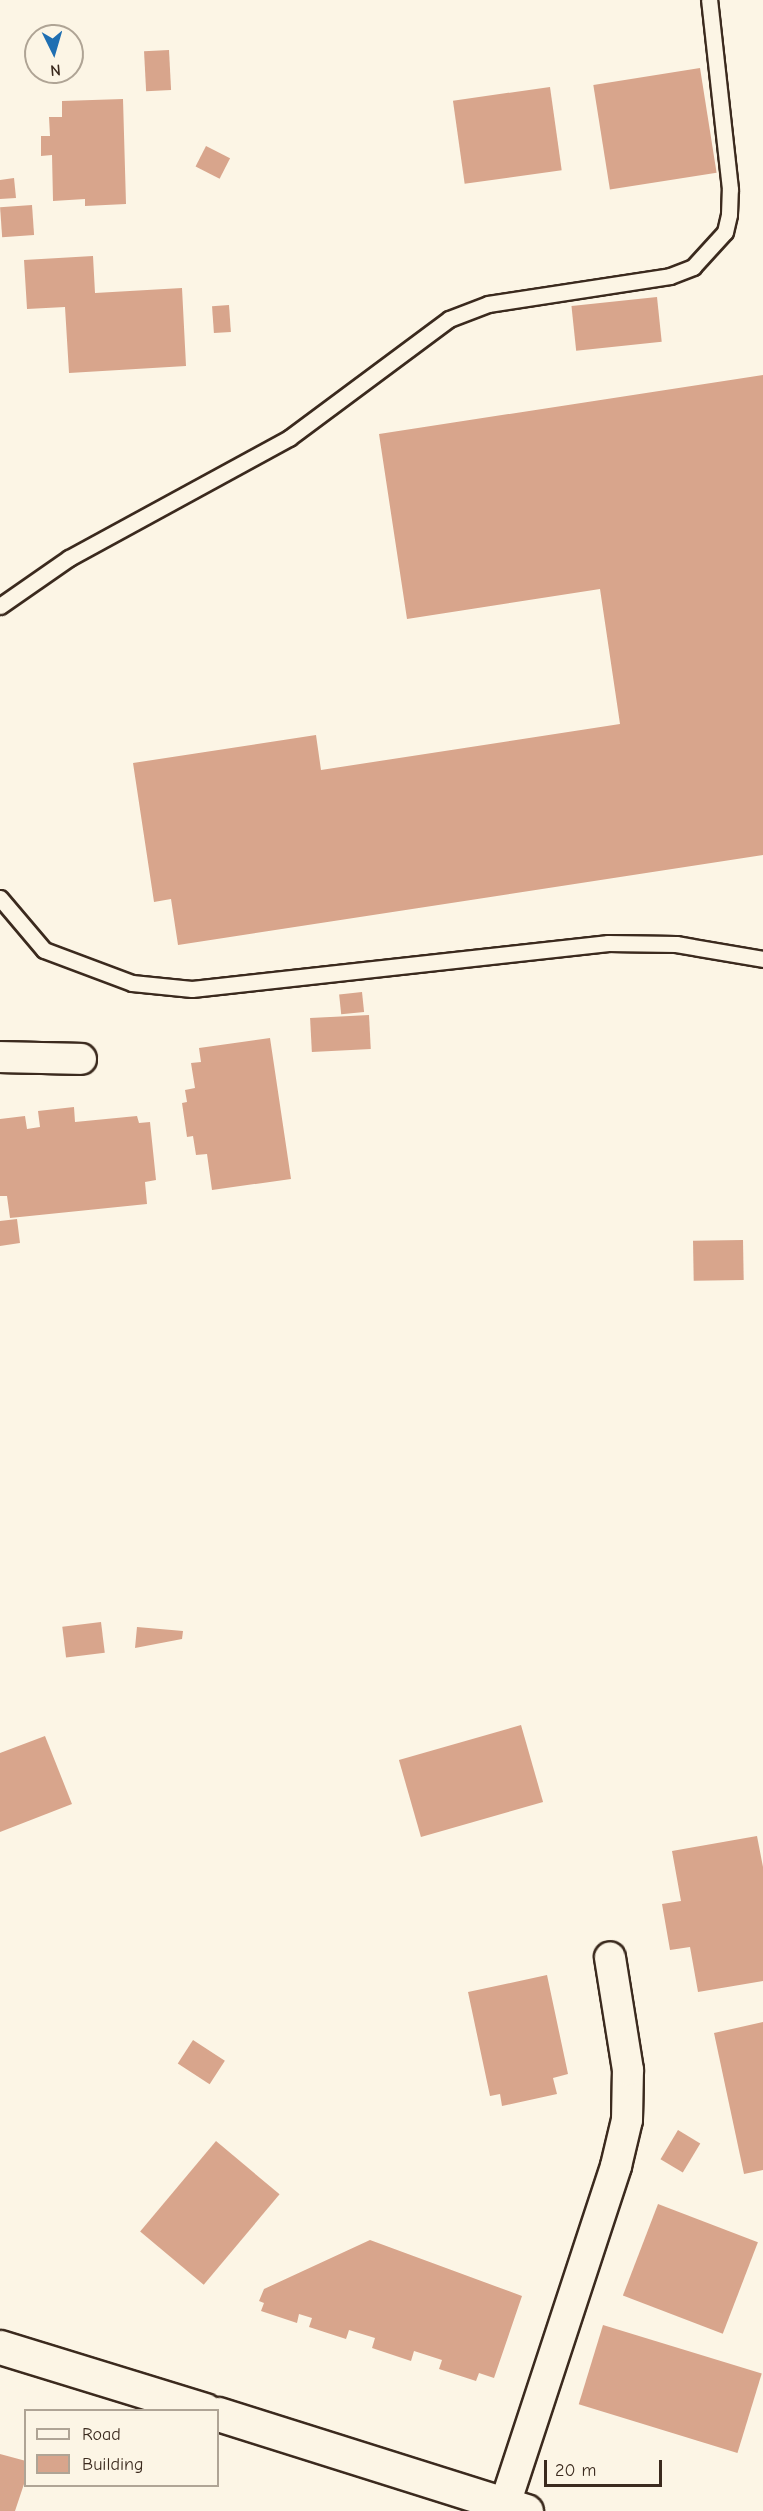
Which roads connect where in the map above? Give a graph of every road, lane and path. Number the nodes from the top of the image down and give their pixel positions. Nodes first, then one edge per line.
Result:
1 (709, 0) edge
2 (0, 606) edge
3 (0, 898) edge
4 (763, 960) edge
5 (0, 1057) edge
6 (81, 1059) dead end
7 (610, 1957) dead end
8 (0, 2347) edge
9 (202, 2409) edge
10 (219, 2414) edge
11 (515, 2508) edge

1 - 2 lane
3 - 4 lane
5 - 6 street
7 - 11 street
8 - 9 street
10 - 11 street

